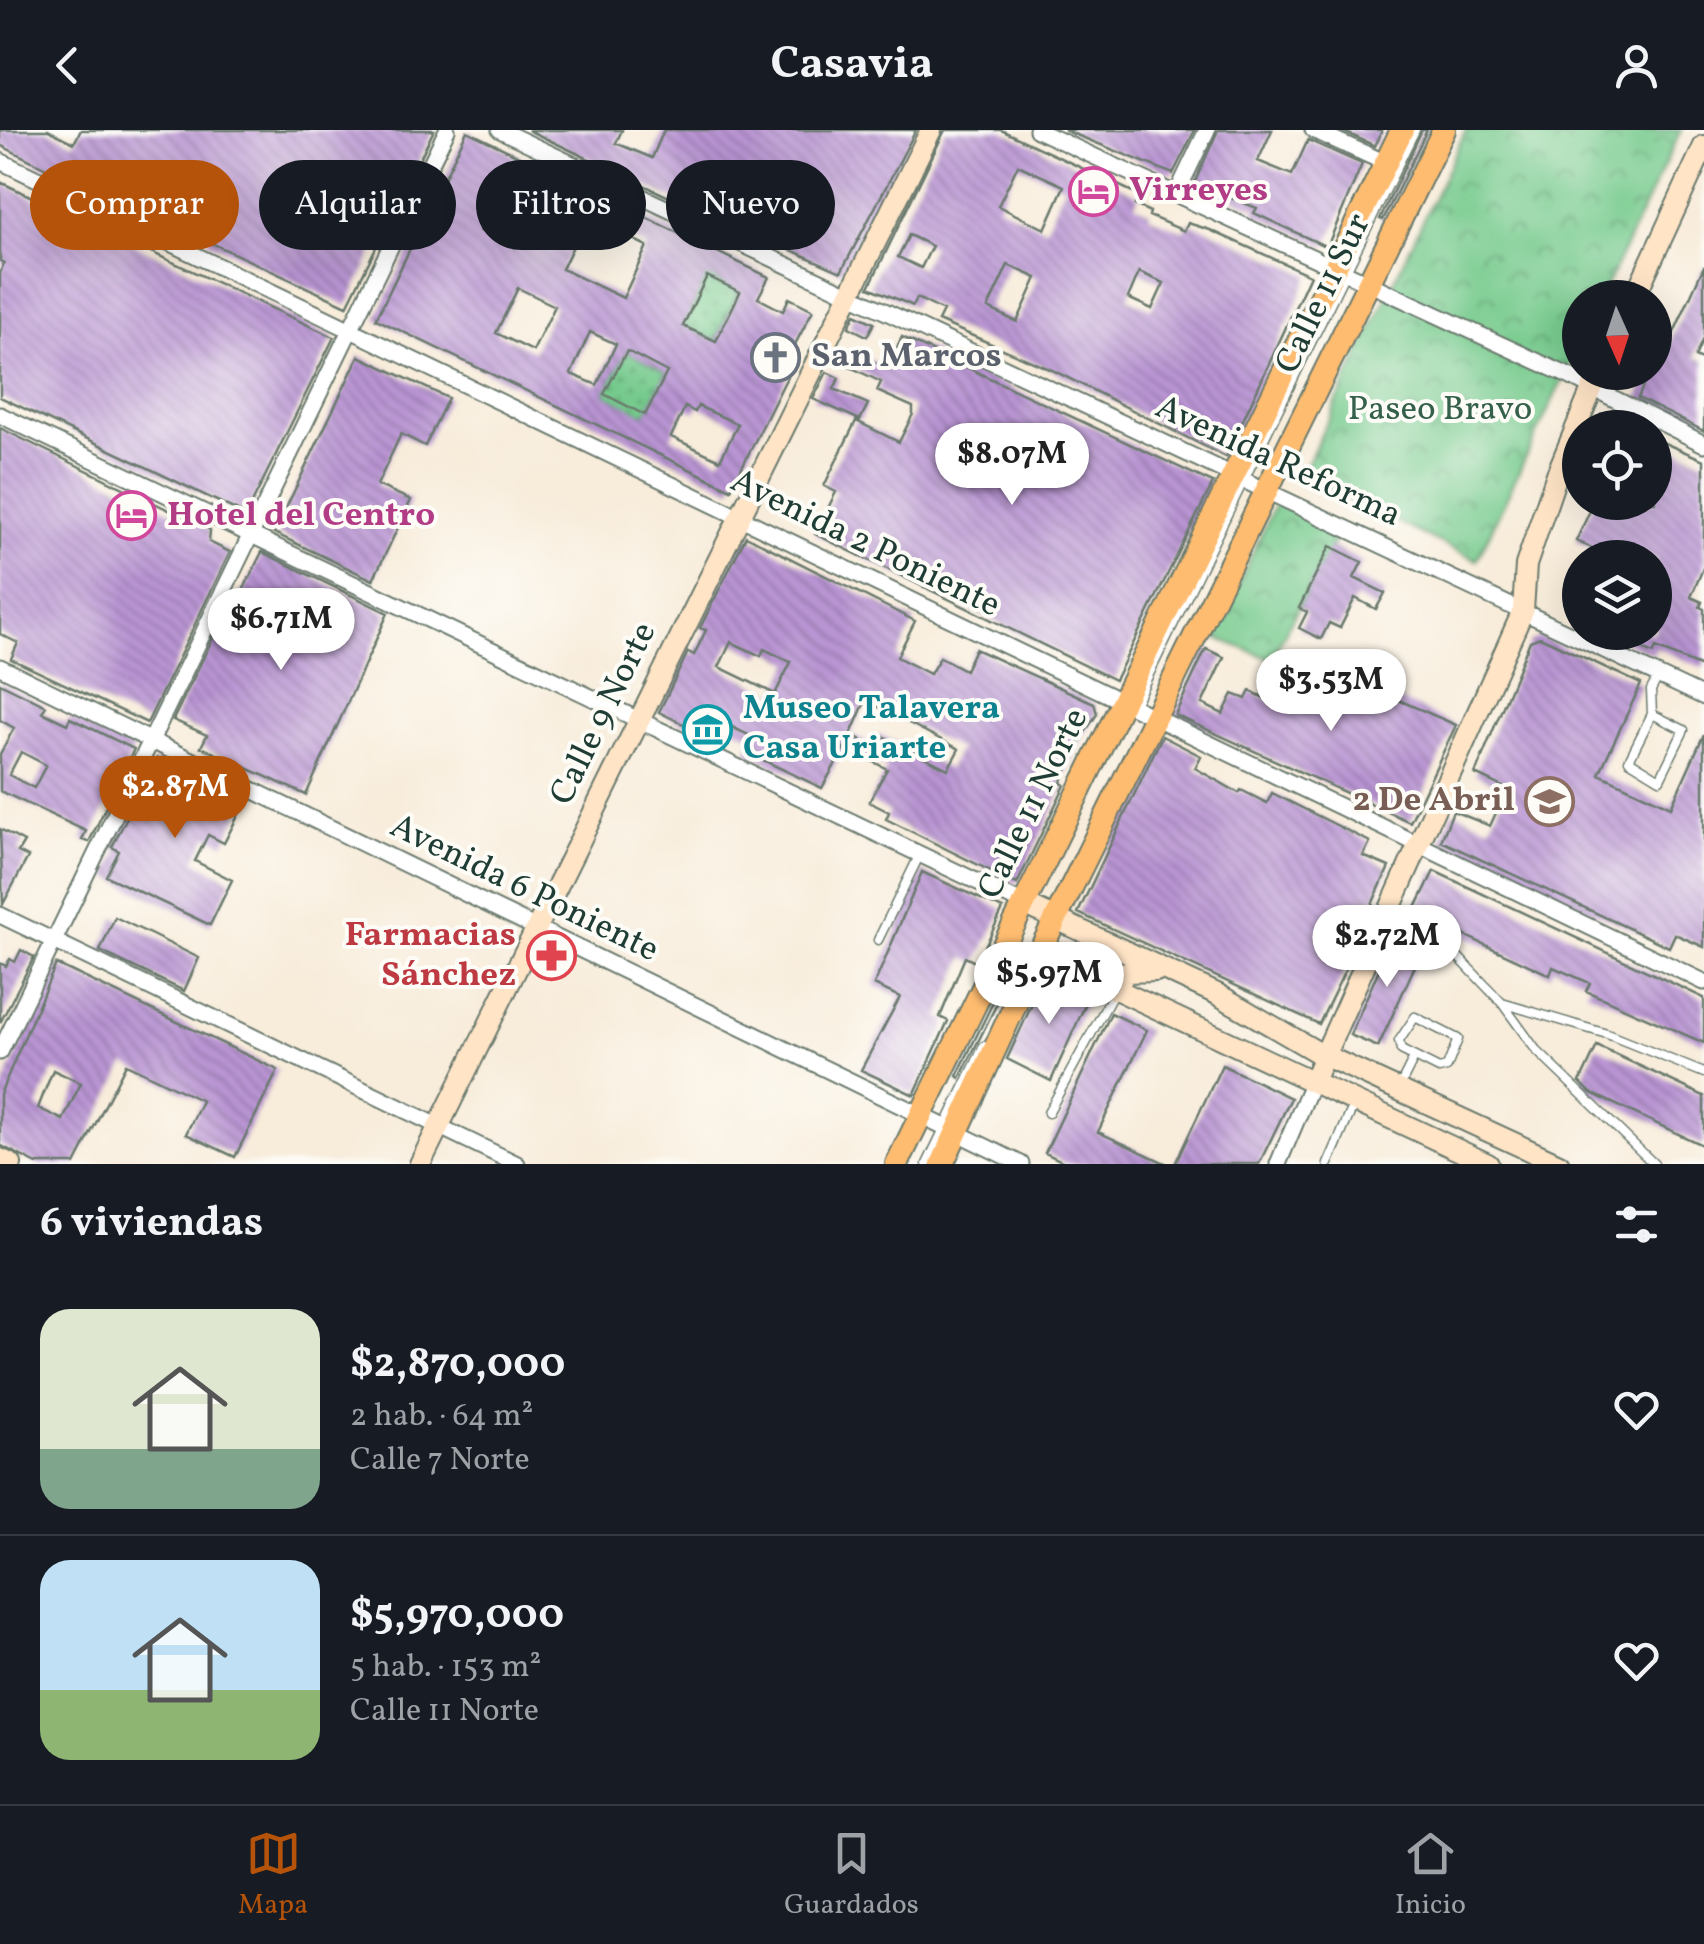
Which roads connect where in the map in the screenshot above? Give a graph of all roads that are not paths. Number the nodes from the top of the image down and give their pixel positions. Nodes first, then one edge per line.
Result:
1 (447, 130) edge
2 (500, 130) edge
3 (931, 130) edge
4 (1036, 130) edge
5 (1207, 130) edge
6 (1313, 130) edge
7 (1402, 130) edge
8 (1415, 130) edge
9 (1432, 130) edge
10 (1444, 130) edge
11 (1704, 146) edge
12 (0, 160) edge
13 (1386, 163) junction
14 (1696, 185) edge
15 (1176, 196) junction
16 (1352, 277) junction
17 (1644, 280) edge
18 (851, 294) junction
19 (350, 329) junction
20 (1562, 367) edge
21 (1593, 390) edge
22 (1611, 390) edge
23 (0, 416) edge
24 (1704, 444) edge
25 (1251, 482) junction
26 (737, 516) junction
27 (251, 534) junction
28 (1523, 611) junction
29 (0, 667) edge
30 (1659, 675) junction
31 (1704, 696) edge
32 (1139, 710) junction
33 (1652, 714) junction
34 (638, 719) junction
35 (151, 740) junction
36 (1418, 844) junction
37 (920, 854) junction
38 (1388, 910) junction
39 (1040, 912) junction
40 (0, 915) edge
41 (535, 928) junction
42 (878, 940) dead end
43 (54, 941) junction
44 (1039, 953) junction
45 (1168, 972) junction
46 (1704, 982) edge
47 (1115, 990) junction
48 (1502, 1003) junction
49 (0, 1052) edge
50 (1324, 1055) junction
51 (1414, 1058) junction
52 (1704, 1073) edge
53 (1313, 1081) junction
54 (1398, 1090) junction
55 (1355, 1102) junction
56 (1048, 1113) dead end
57 (924, 1118) junction
58 (438, 1126) junction
59 (951, 1130) junction
60 (0, 1159) edge
61 (1483, 1163) edge
62 (11, 1164) edge
63 (420, 1164) edge
64 (517, 1164) edge
65 (897, 1164) edge
66 (907, 1164) edge
67 (927, 1164) edge
68 (942, 1164) edge
69 (1022, 1164) edge
70 (1278, 1164) edge
71 (1328, 1164) edge
72 (1559, 1164) edge
73 (1654, 1164) edge

1 - 19 street
2 - 18 street, Avenida Reforma
3 - 18 main road, Calle 9 Norte
4 - 15 street
5 - 15 street
6 - 13 street
7 - 13 main road, Calle 11 Sur
8 - 16 lane
9 - 16 lane
10 - 16 main road, Calle 11 Sur
11 - 14 main road
12 - 19 street, Avenida 2 Poniente
13 - 16 main road, Calle 11 Sur
14 - 17 main road
15 - 16 street
16 - 20 street
16 - 25 main road, Calle 11 Sur
16 - 25 main road, Calle 11 Sur
18 - 25 street, Avenida Reforma
18 - 26 main road, Calle 9 Norte
19 - 26 street, Avenida 2 Poniente
19 - 27 street
21 - 28 main road
22 - 24 street
23 - 27 street
25 - 28 street, Avenida Reforma
25 - 32 main road, Calle 11 Norte
25 - 32 main road, Calle 11 Norte
26 - 32 street, Avenida 2 Poniente
26 - 34 main road, Calle 9 Norte
27 - 34 street
27 - 35 street
28 - 30 street, Avenida Reforma
28 - 36 main road
29 - 35 street, Avenida 6 Poniente
30 - 31 street, Avenida Reforma
30 - 33 lane
32 - 36 street, Avenida 2 Poniente
32 - 39 main road, Calle 11 Norte
32 - 39 main road, Calle 11 Norte
33 - 33 lane
34 - 37 street
34 - 41 main road, Calle 9 Norte
35 - 41 street, Avenida 6 Poniente
35 - 43 street
36 - 38 main road
36 - 46 street, Avenida 2 Poniente
37 - 39 street
37 - 42 lane
38 - 48 lane
38 - 50 main road
39 - 44 main road, Calle 11 Norte
39 - 45 main road
39 - 57 main road, Calle 11 Norte
39 - 59 lane
40 - 43 street
41 - 57 street, Avenida 6 Poniente
41 - 58 main road, Calle 9 Norte
43 - 49 street
43 - 58 street
44 - 47 main road
44 - 59 main road, Calle 11 Norte
45 - 47 main road
45 - 50 main road
47 - 53 main road
47 - 56 lane
48 - 52 lane
48 - 73 lane
50 - 53 main road
50 - 54 main road
51 - 51 lane
51 - 54 lane
53 - 55 main road
53 - 70 street
54 - 72 main road
55 - 61 main road
55 - 71 lane
57 - 59 street, Avenida 6 Poniente
57 - 65 main road, Calle 11 Norte
57 - 66 lane
58 - 63 main road, Calle 9 Norte
58 - 64 street
59 - 67 lane
59 - 68 main road, Calle 11 Norte
59 - 69 street, Avenida 6 Poniente
60 - 62 main road

